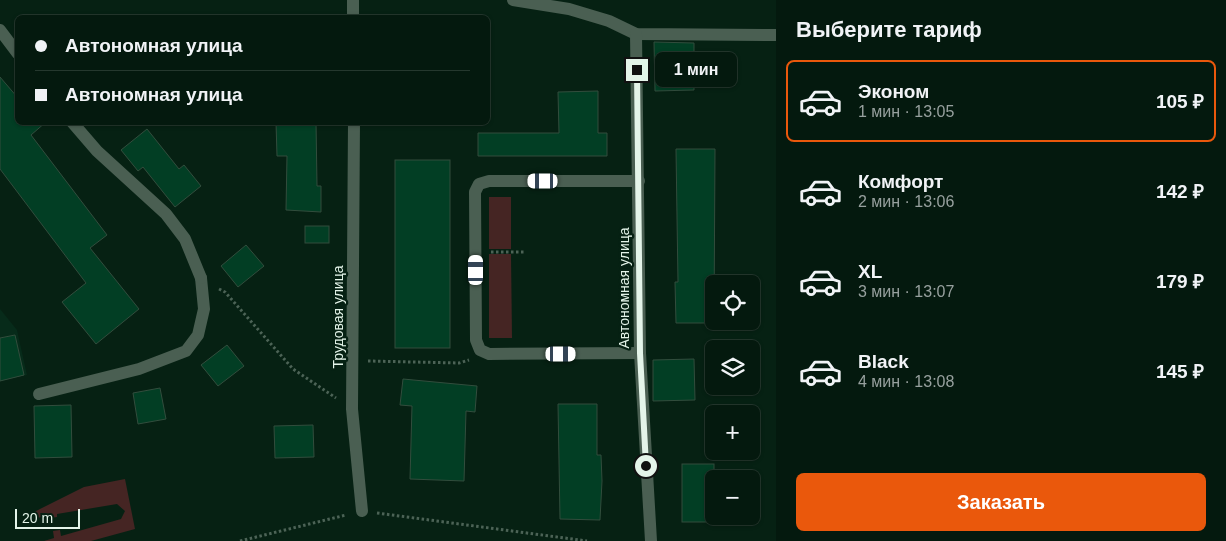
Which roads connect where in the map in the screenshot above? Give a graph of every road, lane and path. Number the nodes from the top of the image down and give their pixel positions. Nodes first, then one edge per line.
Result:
1 (353, 0) edge
2 (513, 0) edge
3 (354, 15) edge
4 (0, 30) edge
5 (636, 34) junction
6 (776, 36) edge
7 (15, 50) edge
8 (75, 125) edge
9 (354, 125) edge
10 (638, 181) junction
11 (476, 252) junction
12 (526, 252) dead end
13 (201, 278) junction
14 (480, 350) junction
15 (640, 353) junction
16 (387, 361) dead end
17 (39, 394) dead end
18 (352, 409) junction
19 (362, 511) junction
20 (240, 541) edge
21 (586, 541) edge
22 (651, 541) edge

1 - 3 street
2 - 5 street
4 - 7 street
5 - 6 street
5 - 10 street, Автономная улица
8 - 13 street
9 - 18 street, Трудовая улица
10 - 11 street
10 - 15 street, Автономная улица
11 - 12 path
11 - 14 street
13 - 17 street
13 - 18 path
14 - 15 street
14 - 16 path
15 - 22 street, Автономная улица
18 - 19 street, Трудовая улица
19 - 20 path
19 - 21 path

